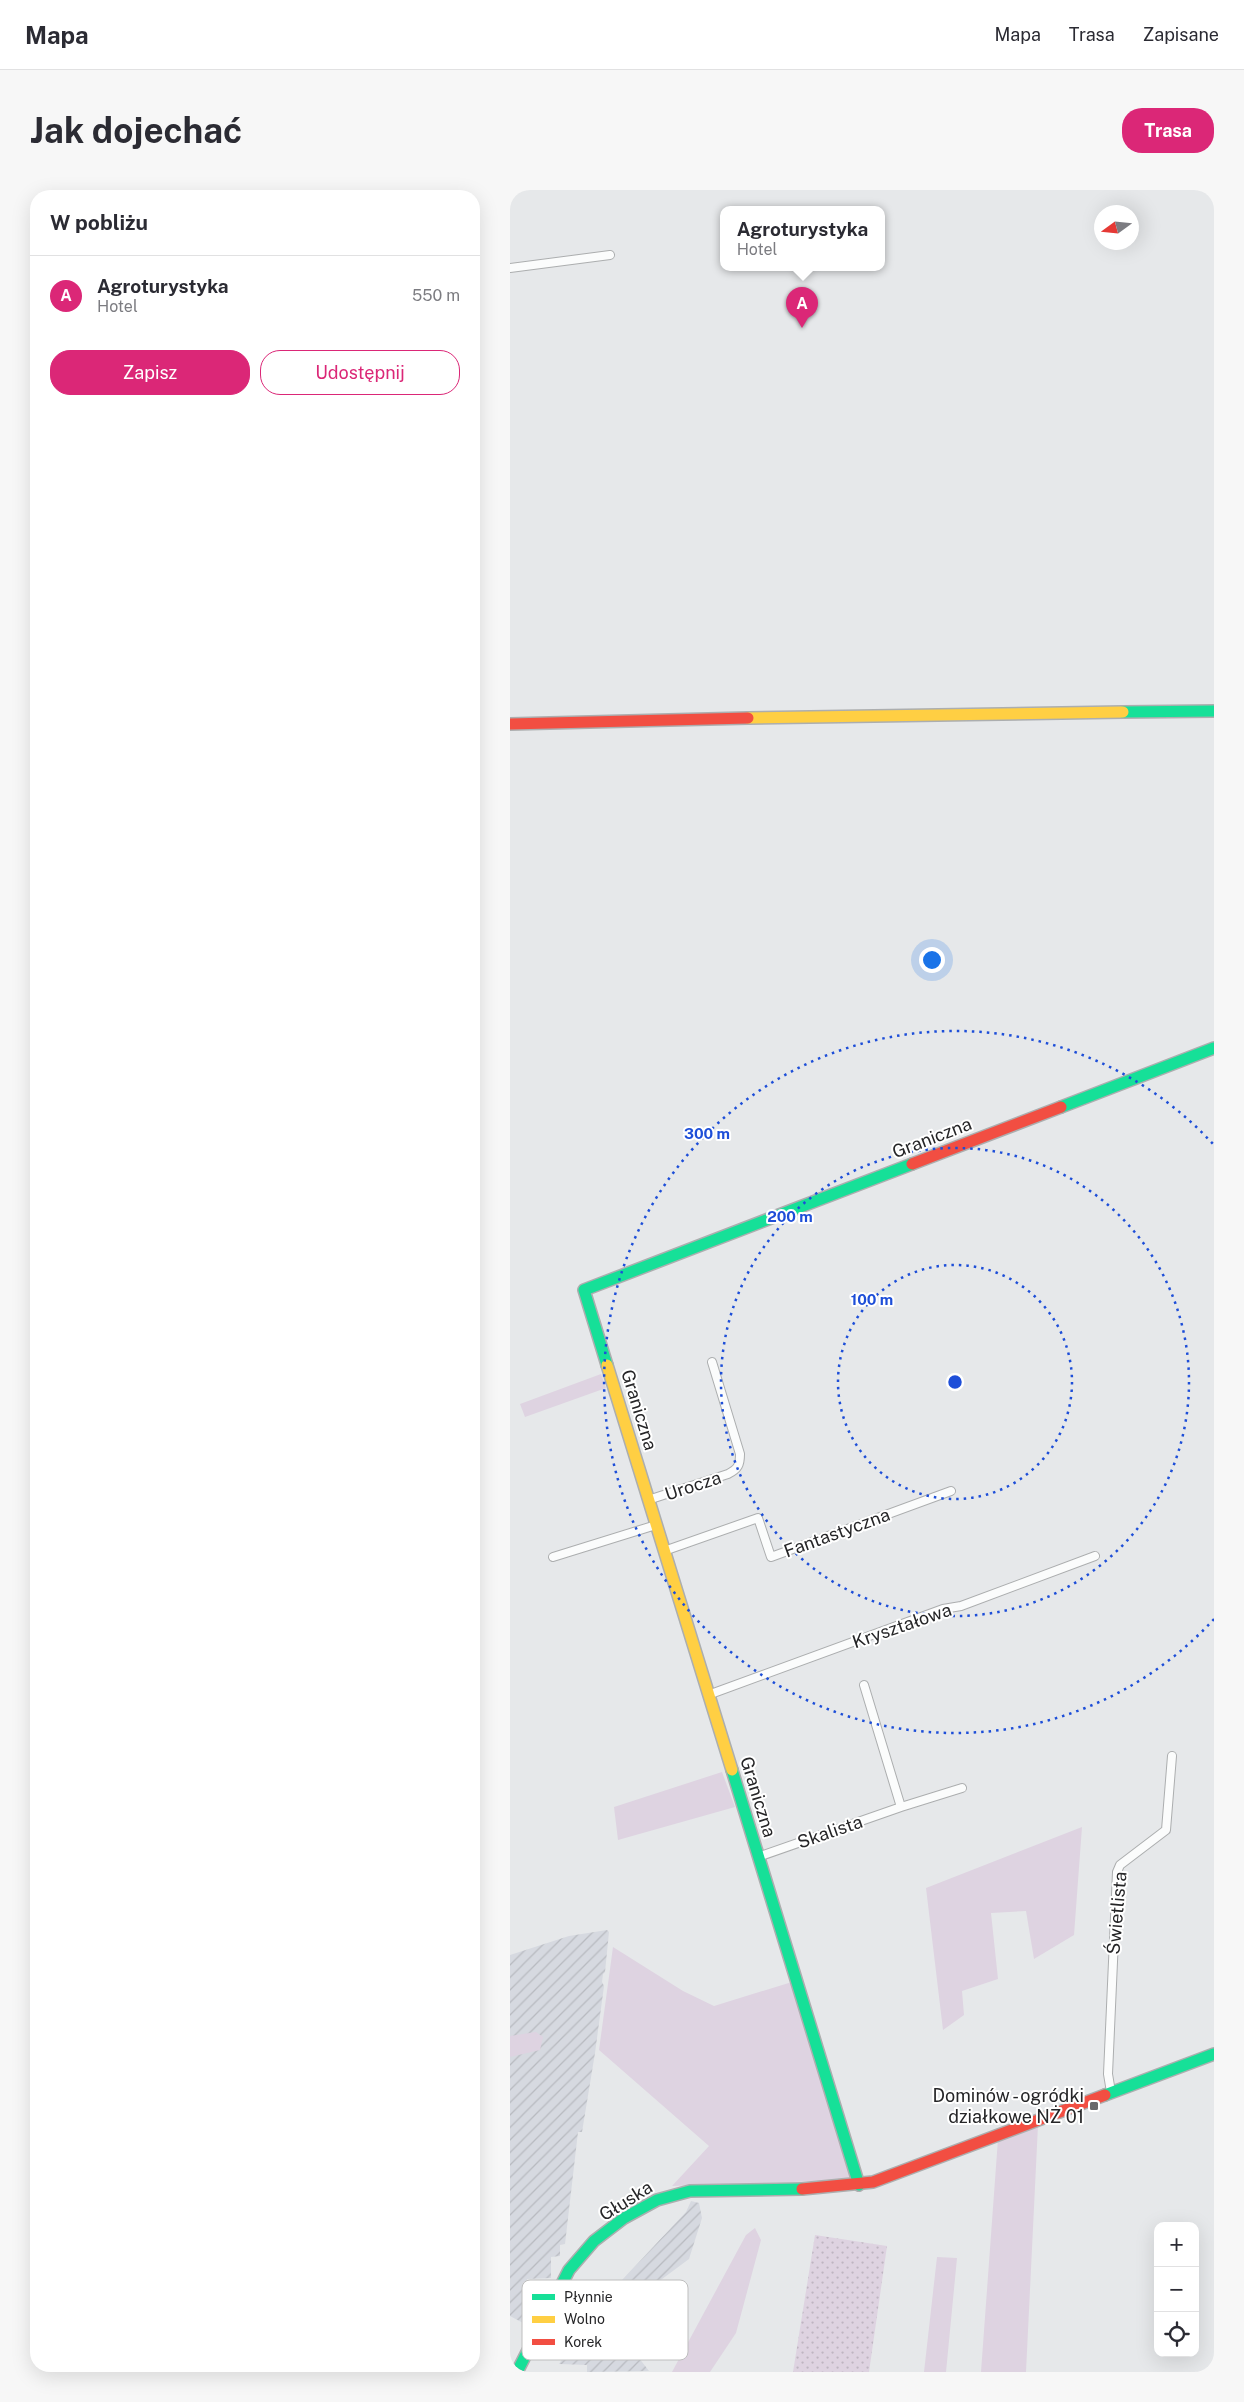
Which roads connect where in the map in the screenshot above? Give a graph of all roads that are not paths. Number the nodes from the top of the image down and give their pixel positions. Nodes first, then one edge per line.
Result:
1 (610, 255) dead end
2 (510, 268) edge
3 (1214, 712) edge
4 (510, 724) edge
5 (1214, 1048) edge
6 (712, 1362) dead end
7 (951, 1491) dead end
8 (648, 1500) junction
9 (656, 1525) junction
10 (664, 1551) junction
11 (1095, 1556) dead end
12 (553, 1557) dead end
13 (864, 1685) dead end
14 (708, 1695) junction
15 (1172, 1756) dead end
16 (962, 1788) dead end
17 (901, 1807) junction
18 (758, 1857) junction
19 (1214, 2054) edge
20 (1111, 2092) junction
21 (859, 2185) junction
22 (565, 2280) edge
23 (523, 2360) edge
24 (517, 2372) edge

1 - 2 street
3 - 4 street
5 - 8 street, Graniczna
6 - 8 street, Urocza
7 - 10 street, Fantastyczna
8 - 9 street, Graniczna
9 - 10 street, Graniczna
9 - 12 street
10 - 14 street, Graniczna
11 - 14 street, Kryształowa
13 - 17 street
14 - 18 street, Graniczna
15 - 20 street, Świetlista
16 - 17 street, Skalista
17 - 18 street, Skalista
18 - 21 street, Graniczna
19 - 20 street, Głuska
20 - 21 street, Głuska
21 - 22 street, Głuska
23 - 24 street, Głuska

